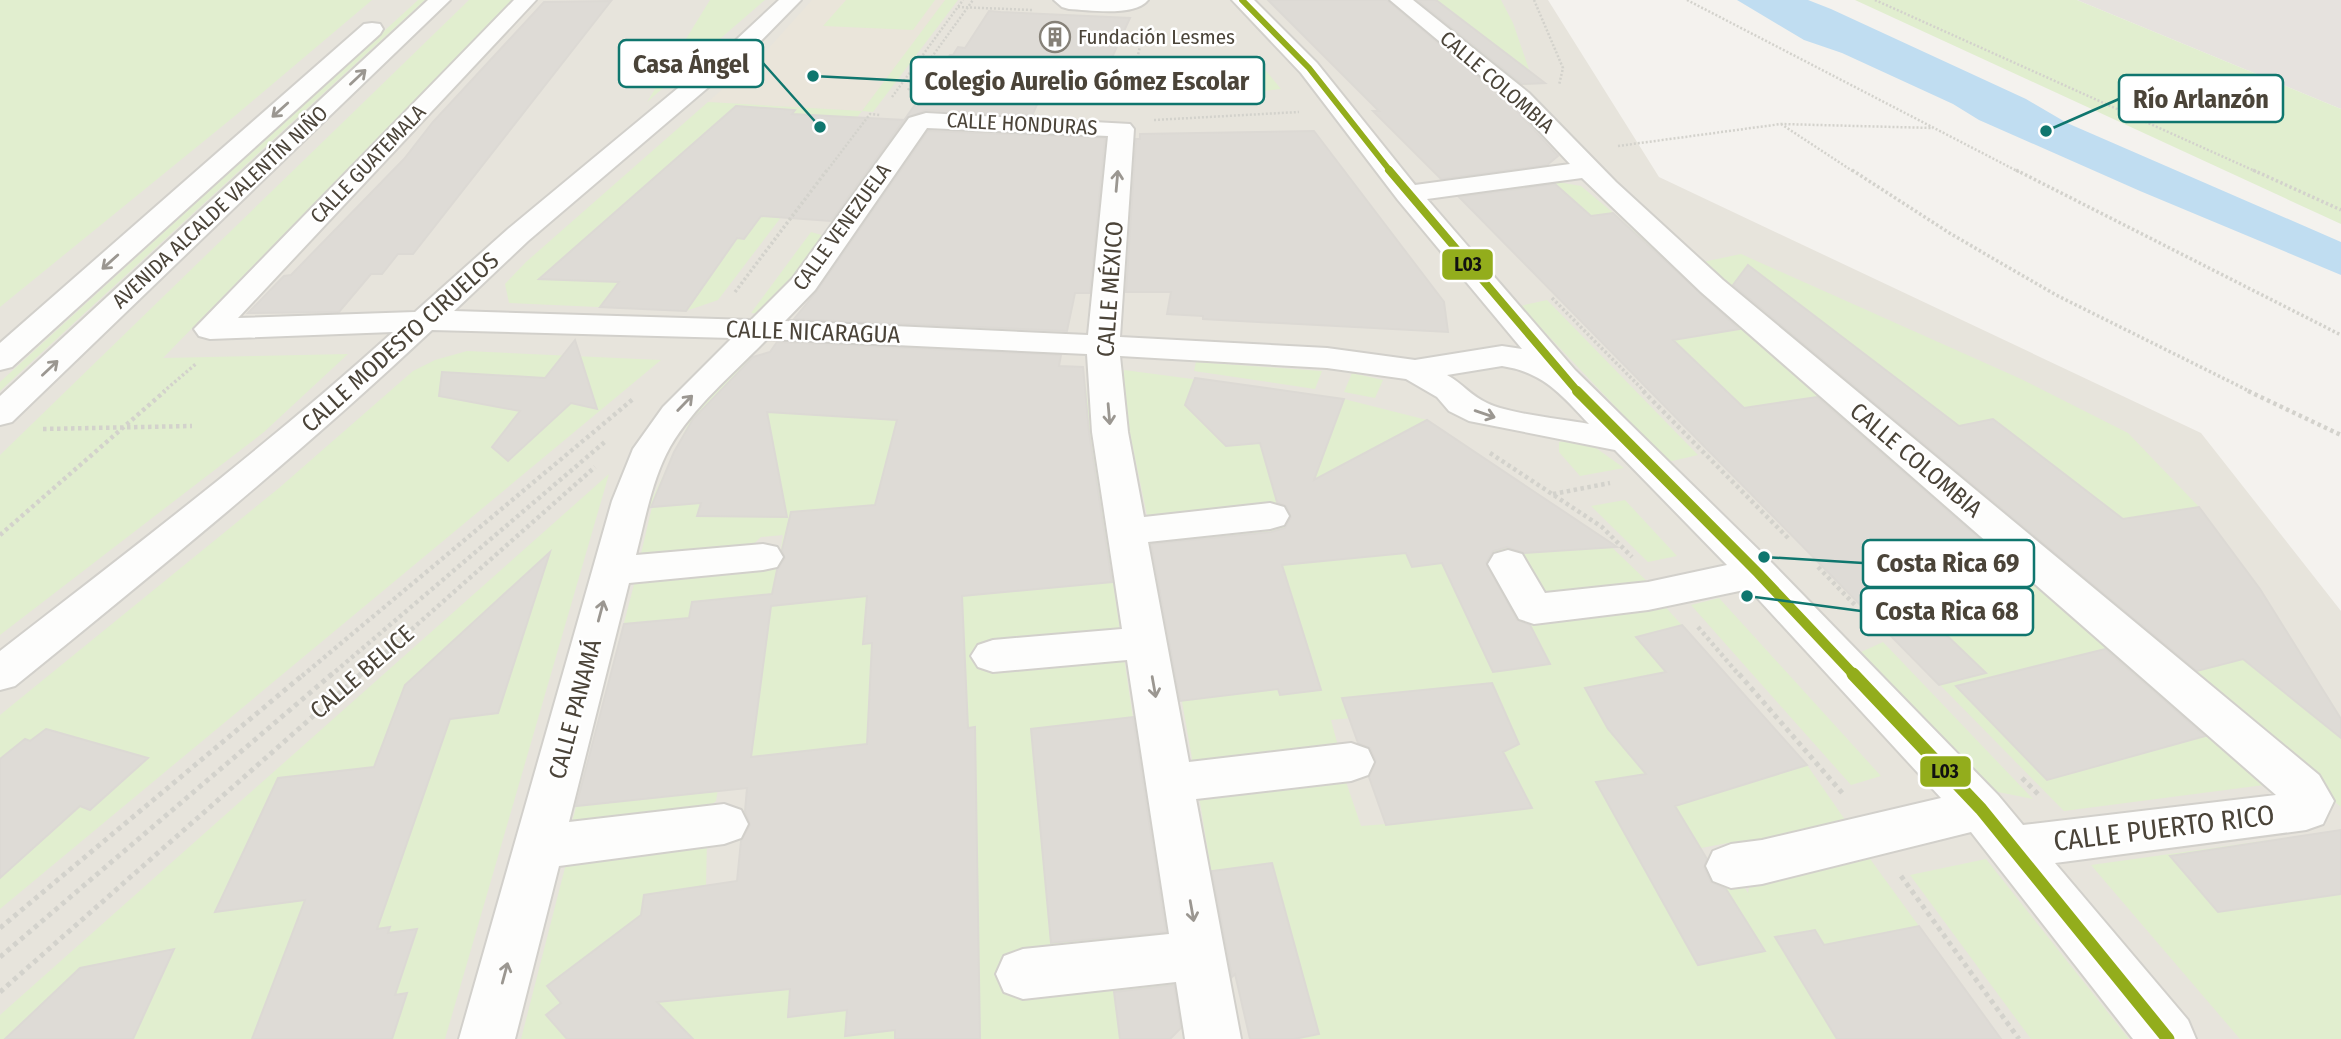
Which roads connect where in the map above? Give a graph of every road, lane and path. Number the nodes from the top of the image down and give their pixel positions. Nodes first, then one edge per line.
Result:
1 (405, 0) edge
2 (440, 0) edge
3 (526, 0) edge
4 (791, 0) edge
5 (963, 0) edge
6 (972, 0) edge
7 (1242, 0) edge
8 (1401, 0) edge
9 (1534, 0) edge
10 (1687, 0) edge
11 (1875, 0) edge
12 (1065, 1) edge
13 (1135, 1) edge
14 (958, 7) junction
15 (967, 7) junction
16 (907, 91) dead end
17 (887, 104) dead end
18 (1534, 110) junction
19 (1300, 112) dead end
20 (870, 114) dead end
21 (922, 120) joint
22 (1781, 124) junction
23 (1122, 125) junction
24 (1938, 129) junction
25 (1582, 161) junction
26 (1408, 194) junction
27 (2341, 210) edge
28 (1510, 315) junction
29 (425, 320) junction
30 (735, 323) junction
31 (223, 328) junction
32 (2341, 335) edge
33 (1102, 346) junction
34 (1502, 356) junction
35 (0, 360) edge
36 (1454, 377) junction
37 (1563, 377) junction
38 (641, 392) dead end
39 (0, 415) edge
40 (1529, 422) junction
41 (192, 426) dead end
42 (123, 428) junction
43 (29, 429) dead end
44 (612, 435) dead end
45 (2341, 435) edge
46 (1623, 441) junction
47 (1486, 451) dead end
48 (601, 462) dead end
49 (1657, 474) junction
50 (1552, 495) junction
51 (1270, 516) dead end
52 (1128, 531) junction
53 (0, 535) edge
54 (764, 557) dead end
55 (1508, 564) dead end
56 (612, 571) junction
57 (1758, 573) junction
58 (1669, 592) junction
59 (1146, 643) junction
60 (993, 656) dead end
61 (0, 674) edge
62 (1351, 762) dead end
63 (1170, 783) junction
64 (2310, 801) joint
65 (1981, 808) junction
66 (724, 824) dead end
67 (1872, 835) junction
68 (538, 847) junction
69 (2013, 847) junction
70 (1731, 866) dead end
71 (0, 928) edge
72 (1199, 955) junction
73 (0, 957) edge
74 (1023, 974) dead end
75 (0, 992) edge
76 (487, 1039) edge
77 (1213, 1039) edge
78 (2019, 1039) edge
79 (2168, 1039) edge

1 -> 35 street, AVENIDA ALCALDE VALENTÍN NIÑO
39 -> 2 street, AVENIDA ALCALDE VALENTÍN NIÑO
3 - 31 street, CALLE GUATEMALA
4 - 29 street, CALLE MODESTO CIRUELOS
5 - 14 path
6 - 15 path
7 - 26 street
8 - 18 street, CALLE COLOMBIA
9 - 18 path
10 - 24 path
11 - 27 path
12 - 13 street
12 - 15 path
13 - 23 path
14 - 15 path
14 - 17 path
15 - 16 path
18 - 25 street, CALLE COLOMBIA
19 - 23 path
20 - 30 path, CALLE VENEZUELA
21 - 23 street, CALLE HONDURAS
21 - 30 street, CALLE VENEZUELA
22 - 24 path
22 - 25 path
22 - 45 path
33 -> 23 street, CALLE MÉXICO
24 - 32 path
25 - 26 street, CALLE COLOMBIA
25 - 64 street, CALLE COLOMBIA
26 - 28 street
28 - 34 street
28 - 37 street
29 - 30 street, CALLE NICARAGUA
29 - 31 street, CALLE NICARAGUA
29 - 61 street, CALLE MODESTO CIRUELOS
30 - 33 street, CALLE NICARAGUA
56 -> 30 street, CALLE PANAMÁ
31 - 42 path
33 - 36 street, CALLE NICARAGUA
33 -> 52 street, CALLE MÉXICO
34 - 36 street
34 - 37 street
36 -> 40 street, CALLE NICARAGUA
37 - 40 street
37 - 46 street
38 - 71 path, CALLE BELICE
40 - 46 street, CALLE NICARAGUA
41 - 42 path
42 - 43 path
42 - 53 path
44 - 73 path
46 - 49 street
47 - 50 path
48 - 75 path, CALLE BELICE
49 - 50 path
49 - 57 street
50 - 58 path
51 - 52 street
52 - 59 street, CALLE MÉXICO
54 - 56 street
55 - 58 street
68 -> 56 street, CALLE PANAMÁ
57 - 58 street
57 - 65 street
58 - 67 path
59 - 60 street
59 -> 63 street, CALLE MÉXICO
62 - 63 street
63 -> 72 street, CALLE MÉXICO
64 - 69 street, CALLE PUERTO RICO
65 - 67 street
65 - 69 street
66 - 68 street
67 - 70 street
67 - 78 path
76 -> 68 street, CALLE PANAMÁ
69 - 79 street
72 - 74 street
72 - 77 street, CALLE MÉXICO

